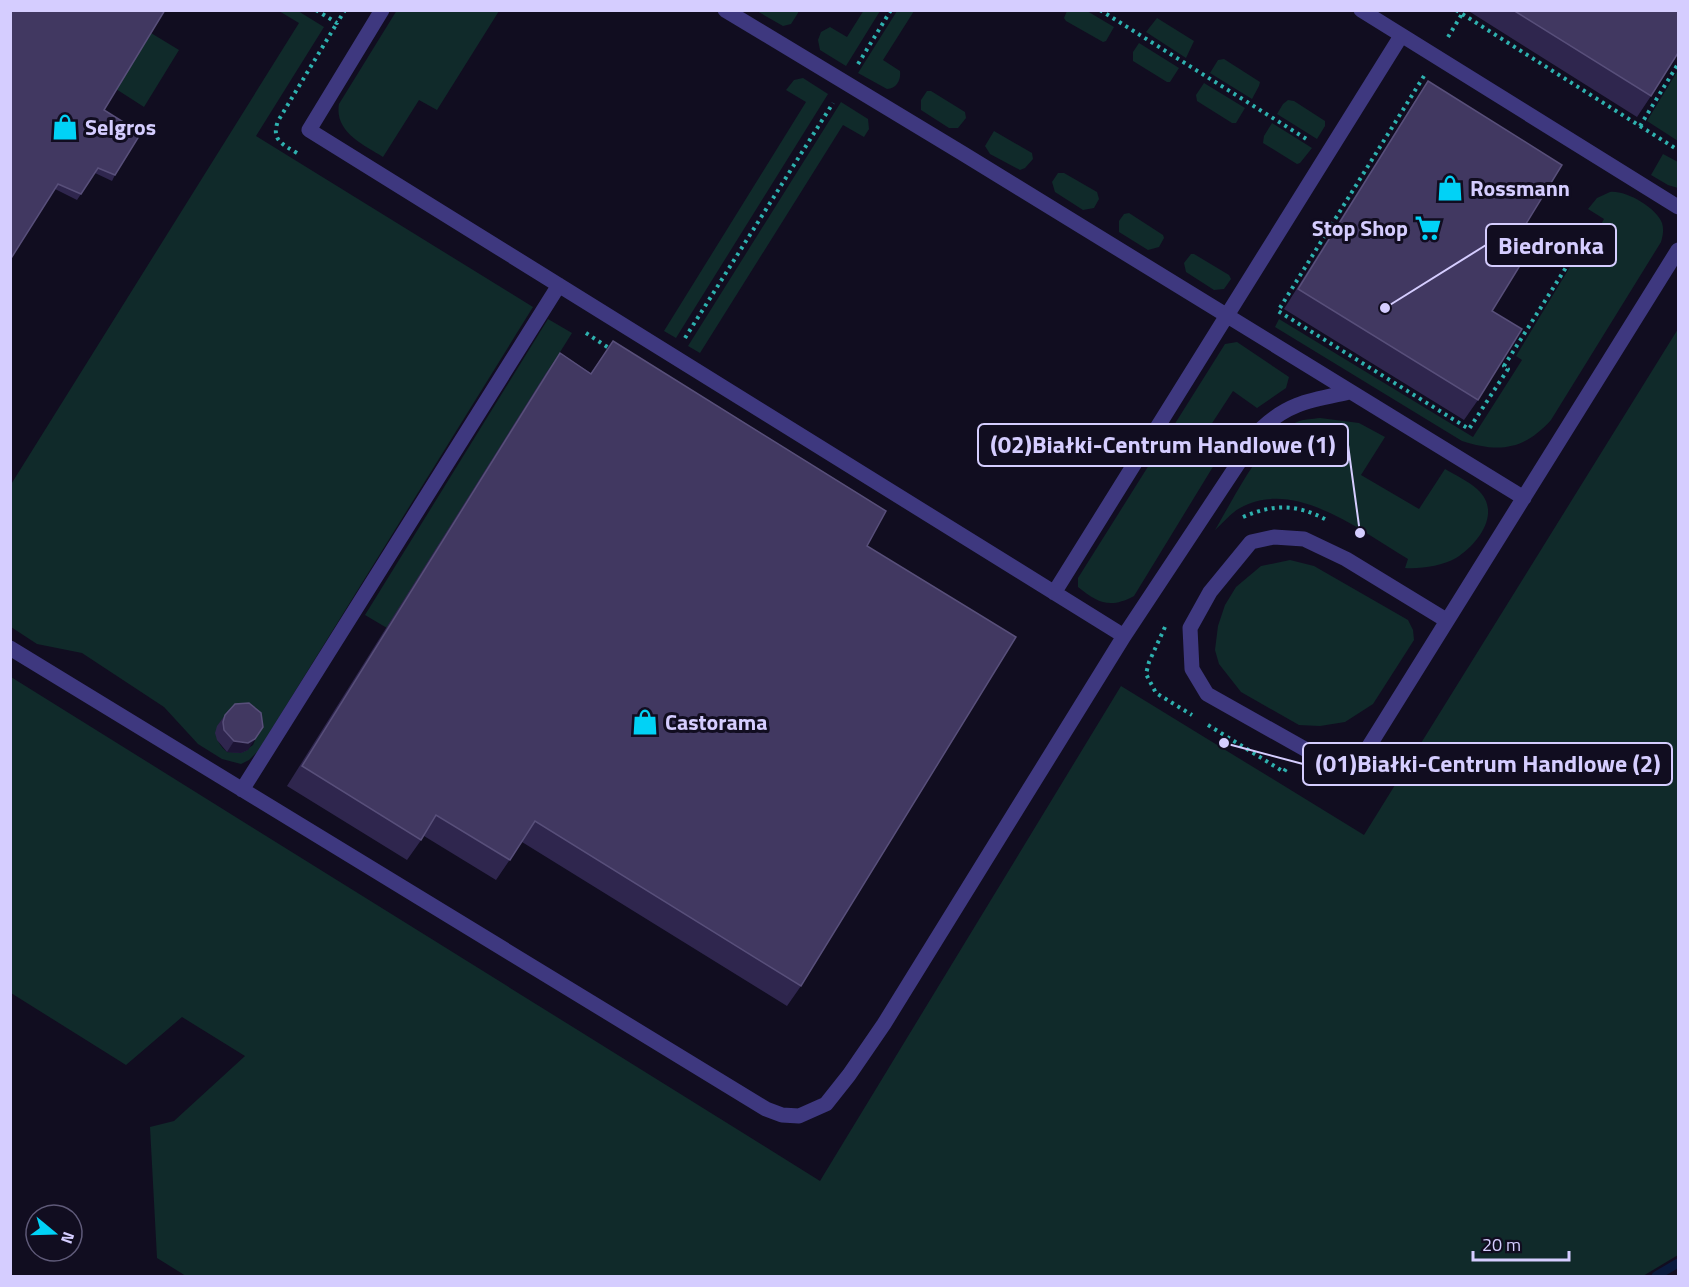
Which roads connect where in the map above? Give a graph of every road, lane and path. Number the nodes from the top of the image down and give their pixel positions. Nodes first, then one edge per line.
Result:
1 (316, 10) edge
2 (345, 10) edge
3 (382, 10) edge
4 (725, 10) edge
5 (891, 10) edge
6 (1100, 10) edge
7 (1360, 10) edge
8 (1456, 10) edge
9 (1401, 36) junction
10 (1435, 57) junction
11 (1678, 64) edge
12 (846, 84) junction
13 (1640, 126) junction
14 (1678, 150) edge
15 (1329, 153) junction
16 (1678, 207) edge
17 (1553, 245) dead end
18 (1678, 250) edge
19 (560, 285) junction
20 (1227, 316) junction
21 (673, 356) junction
22 (1350, 392) junction
23 (1524, 498) junction
24 (1238, 519) dead end
25 (1327, 521) dead end
26 (1054, 593) junction
27 (1446, 620) junction
28 (1166, 626) dead end
29 (1124, 636) junction
30 (10, 648) edge
31 (1195, 717) dead end
32 (1205, 723) dead end
33 (1300, 747) junction
34 (242, 790) junction

1 - 2 path
3 - 19 lane
4 - 12 lane
5 - 12 path
6 - 15 path
7 - 9 lane
8 - 13 path
9 - 10 lane
9 - 15 lane
10 - 16 lane
10 - 17 path
11 - 13 path
12 - 20 lane
12 - 21 path
13 - 14 path
15 - 20 lane
18 - 23 lane
19 - 21 lane
19 - 34 lane
20 - 22 lane
20 - 26 lane
21 - 26 lane
22 - 23 lane
22 - 29 lane
23 - 27 lane
24 - 25 path
26 - 29 lane
27 - 33 lane
27 - 33 lane
28 - 31 path
29 - 34 lane
30 - 34 lane
32 - 33 path

